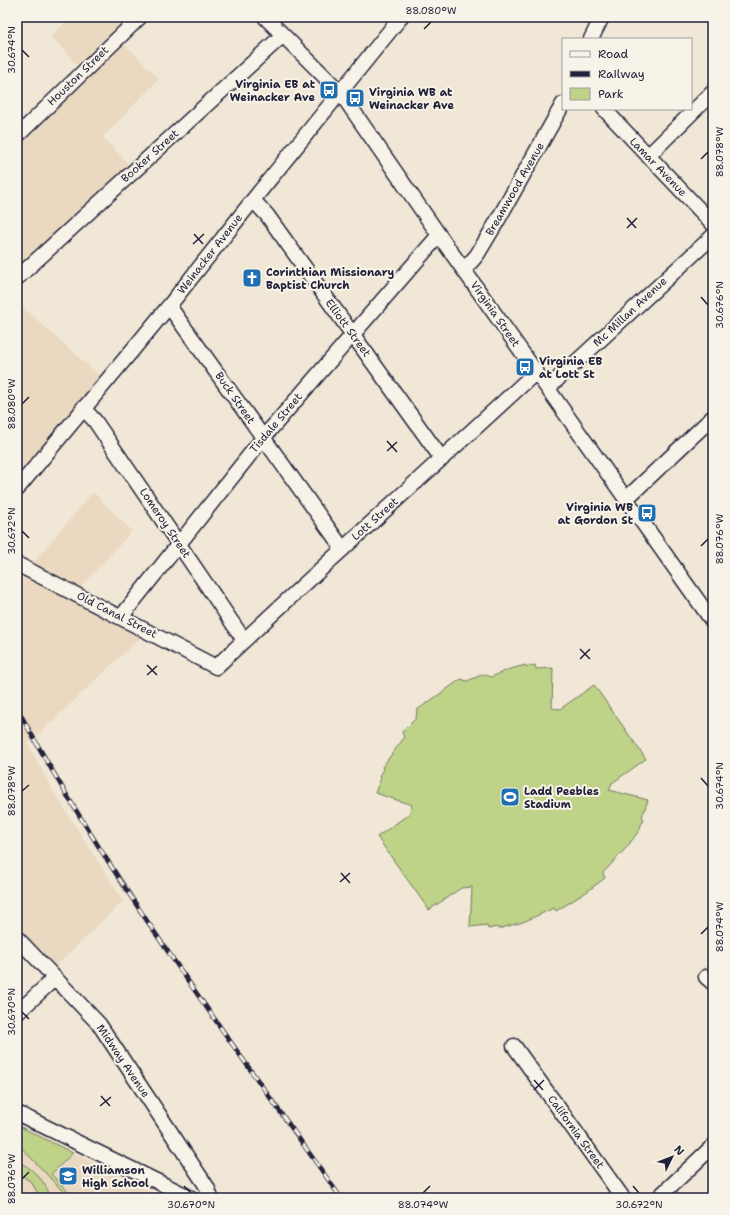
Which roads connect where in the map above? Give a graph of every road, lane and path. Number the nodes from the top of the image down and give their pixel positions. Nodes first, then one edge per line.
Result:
1 (139, 17) edge
2 (265, 17) edge
3 (401, 17) edge
4 (602, 17) edge
5 (282, 35) junction
6 (591, 38) edge
7 (340, 92) junction
8 (713, 92) edge
9 (562, 106) edge
10 (605, 110) edge
11 (20, 128) edge
12 (648, 156) junction
13 (253, 200) junction
14 (713, 224) edge
15 (438, 235) junction
16 (713, 236) edge
17 (464, 270) junction
18 (17, 278) edge
19 (169, 306) junction
20 (352, 333) junction
21 (536, 372) junction
22 (548, 388) junction
23 (83, 408) junction
24 (713, 417) edge
25 (263, 438) junction
26 (442, 459) junction
27 (17, 489) edge
28 (626, 499) junction
29 (179, 544) junction
30 (343, 549) junction
31 (17, 564) edge
32 (121, 617) junction
33 (713, 622) edge
34 (244, 640) junction
35 (216, 667) joint
36 (17, 938) edge
37 (55, 978) junction
38 (17, 1013) edge
39 (514, 1046) dead end
40 (17, 1113) edge
41 (713, 1146) edge
42 (191, 1198) edge
43 (211, 1198) edge
44 (623, 1198) edge
45 (658, 1198) edge

1 - 11 street, Houston Street
2 - 5 street, Virginia Street
3 - 7 street, Weinacker Avenue
4 - 6 street
5 - 7 street, Virginia Street
5 - 18 street, Booker Street
7 - 13 street, Weinacker Avenue
7 - 15 street, Virginia Street
8 - 12 street
9 - 17 street, Breamwood Avenue
10 - 12 street, Lamar Avenue
12 - 14 street, Lamar Avenue
13 - 19 street, Weinacker Avenue
13 - 20 street, Elliott Street
15 - 17 street, Virginia Street
15 - 20 street, Tisdale Street
16 - 22 street, Mc Millan Avenue
17 - 21 street, Virginia Street
19 - 23 street, Weinacker Avenue
19 - 25 street, Buck Street
20 - 25 street, Tisdale Street
20 - 26 street, Elliott Street
21 - 22 street, Virginia Street
21 - 26 street, Lott Street
22 - 28 street, Virginia Street
23 - 27 street, Weinacker Avenue
23 - 29 street, Lomeroy Street
24 - 28 street
25 - 29 street, Tisdale Street
25 - 30 street, Buck Street
26 - 30 street, Lott Street
28 - 33 street, Virginia Street
29 - 32 street, Tisdale Street
29 - 34 street, Lomeroy Street
30 - 34 street, Lott Street
31 - 32 street, Old Canal Street
32 - 35 street, Old Canal Street
34 - 35 street, Lott Street
36 - 37 street, Midway Avenue
37 - 38 street
37 - 43 street, Midway Avenue
39 - 44 street, California Street
40 - 42 street
41 - 45 street

